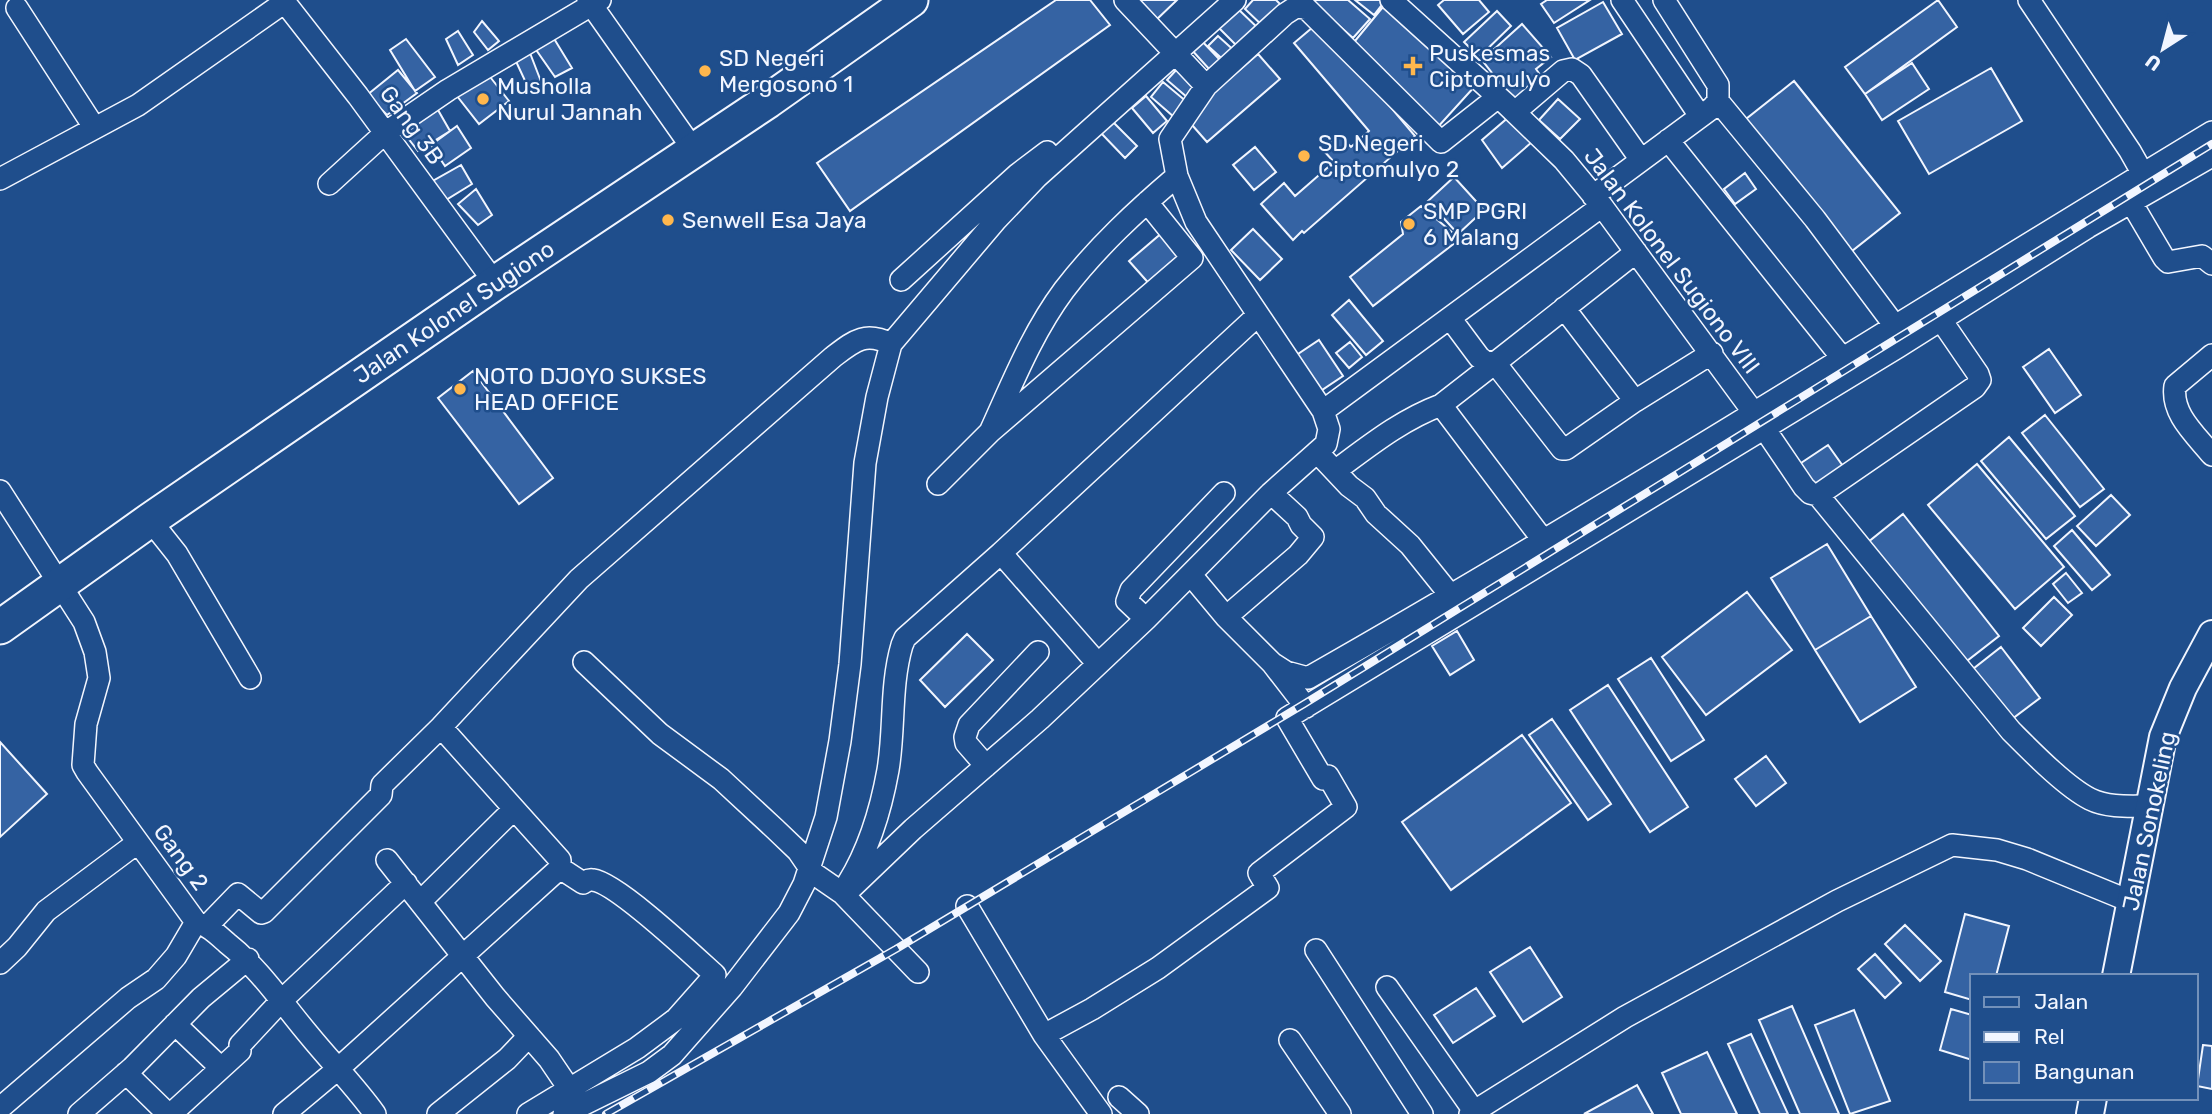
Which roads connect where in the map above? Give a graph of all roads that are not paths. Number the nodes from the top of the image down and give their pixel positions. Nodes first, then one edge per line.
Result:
1 (1125, 0) edge
2 (1236, 0) edge
3 (1391, 0) edge
4 (1622, 0) edge
5 (1664, 0) edge
6 (2029, 0) edge
7 (284, 1) edge
8 (593, 2) edge
9 (904, 2) edge
10 (17, 8) dead end
11 (1174, 53) junction
12 (1206, 86) junction
13 (1498, 97) junction
14 (1718, 101) junction
15 (1114, 107) junction
16 (1515, 112) junction
17 (1700, 116) junction
18 (94, 127) junction
19 (2212, 132) edge
20 (385, 133) junction
21 (1668, 140) junction
22 (693, 149) junction
23 (2212, 156) edge
24 (1641, 160) junction
25 (2143, 174) junction
26 (1177, 176) junction
27 (0, 178) edge
28 (328, 184) dead end
29 (1597, 201) junction
30 (1147, 202) junction
31 (2131, 202) junction
32 (1636, 252) junction
33 (2212, 264) edge
34 (901, 280) dead end
35 (495, 283) junction
36 (1564, 309) junction
37 (1257, 316) junction
38 (1450, 318) junction
39 (1941, 320) junction
40 (1895, 326) junction
41 (891, 344) junction
42 (1712, 353) junction
43 (2212, 355) edge
44 (1843, 359) junction
45 (1495, 363) junction
46 (1635, 401) junction
47 (1441, 405) junction
48 (1323, 411) junction
49 (1759, 421) junction
50 (990, 432) junction
51 (1317, 452) junction
52 (2212, 455) edge
53 (1335, 471) junction
54 (939, 484) dead end
55 (0, 491) edge
56 (1224, 493) dead end
57 (1271, 493) junction
58 (1818, 495) junction
59 (150, 520) junction
60 (1544, 540) junction
61 (1001, 553) junction
62 (1191, 575) junction
63 (59, 583) junction
64 (1451, 596) junction
65 (1226, 617) junction
66 (1146, 619) junction
67 (0, 627) edge
68 (2212, 634) edge
69 (1038, 652) dead end
70 (584, 662) dead end
71 (1272, 663) junction
72 (1098, 664) junction
73 (250, 678) dead end
74 (1306, 707) junction
75 (441, 727) junction
76 (986, 766) junction
77 (2150, 806) junction
78 (514, 809) junction
79 (137, 843) junction
80 (387, 860) dead end
81 (560, 868) junction
82 (809, 869) junction
83 (405, 883) junction
84 (843, 894) junction
85 (420, 902) junction
86 (2132, 902) junction
87 (967, 906) dead end
88 (201, 924) junction
89 (1316, 950) dead end
90 (463, 957) junction
91 (248, 959) junction
92 (0, 963) edge
93 (918, 971) dead end
94 (2116, 974) edge
95 (1387, 987) dead end
96 (281, 1001) junction
97 (176, 1024) junction
98 (1044, 1035) junction
99 (529, 1036) junction
100 (1290, 1040) dead end
101 (221, 1068) junction
102 (339, 1068) junction
103 (126, 1073) junction
104 (570, 1090) junction
105 (1119, 1097) dead end
106 (0, 1108) edge
107 (371, 1112) edge
108 (1472, 1113) edge
109 (79, 1114) edge
110 (170, 1114) edge
111 (285, 1114) edge
112 (438, 1114) edge
113 (528, 1114) edge
114 (564, 1114) edge
115 (1101, 1114) edge
116 (1138, 1114) edge
117 (1340, 1114) edge
118 (1422, 1114) edge

1 - 11 street
2 - 11 street
3 - 13 street, Jalan Kolonel Sugiono VIII
4 - 17 street
5 - 14 street
6 - 25 street
7 - 18 street
7 - 20 street, Gang 3B
8 - 20 street
8 - 22 street
9 - 22 highway, Jalan Kolonel Sugiono
10 - 18 street
11 - 12 street
11 - 15 street
12 - 13 street
12 - 26 street
13 - 16 street, Jalan Kolonel Sugiono VIII
14 - 17 street
14 - 40 street
15 - 34 street
15 - 41 street
16 - 24 street
16 - 29 street, Jalan Kolonel Sugiono VIII
17 - 21 street
18 - 27 street
19 - 25 street
20 - 28 street
20 - 35 street, Gang 3B
21 - 24 street
21 - 44 street
22 - 35 highway, Jalan Kolonel Sugiono
23 - 31 street
24 - 29 street
25 - 40 street
26 - 30 street
26 - 37 street
29 - 32 street, Jalan Kolonel Sugiono VIII
29 - 38 street
30 - 50 street
30 - 50 street
31 - 33 street
31 - 39 street
32 - 36 street
32 - 42 street, Jalan Kolonel Sugiono VIII
35 - 59 highway, Jalan Kolonel Sugiono
36 - 45 street
36 - 46 street
37 - 48 street
37 - 61 street
38 - 45 street
38 - 48 street
39 - 49 street
39 - 58 street
40 - 44 street
41 - 75 street
41 - 82 street
42 - 46 street
42 - 49 street, Jalan Kolonel Sugiono VIII
43 - 52 street
44 - 49 street
45 - 46 street
45 - 47 street
47 - 53 street
47 - 60 street
48 - 51 street
49 - 58 street, Jalan Kolonel Sugiono VIII
49 - 60 street
49 - 74 street
50 - 54 street
51 - 53 street
51 - 57 street
53 - 64 street
55 - 63 street, Gang 2
56 - 66 street
57 - 62 street
57 - 65 street
58 - 77 street, Jalan Kolonel Sugiono VIII
59 - 63 highway, Jalan Kolonel Sugiono
59 - 73 street
60 - 64 street
61 - 72 street
61 - 84 street
62 - 65 street
62 - 66 street
63 - 67 highway, Jalan Kolonel Sugiono
63 - 79 street, Gang 2
64 - 71 street
65 - 71 street
66 - 72 street
68 - 77 street, Jalan Sonokeling
69 - 76 street
70 - 82 street
71 - 74 street
72 - 76 street
74 - 98 street
75 - 78 street
75 - 88 street
76 - 84 street
77 - 86 street, Jalan Sonokeling
78 - 81 street
78 - 85 street
79 - 88 street, Gang 2
79 - 92 street
80 - 83 street
81 - 90 street
81 - 104 street
82 - 84 street
82 - 114 street
83 - 85 street
83 - 96 street
84 - 93 street
85 - 90 street
86 - 94 street, Jalan Sonokeling
86 - 108 street
87 - 98 street
88 - 91 street, Gang 2
88 - 106 street
89 - 118 street
90 - 99 street
90 - 102 street
91 - 96 street, Gang 2
91 - 97 street
95 - 108 street
96 - 101 street
96 - 102 street, Gang 2
97 - 101 street
97 - 103 street
98 - 115 street
99 - 104 street
99 - 112 street
100 - 117 street
101 - 110 street
102 - 107 street, Gang 2
102 - 111 street
103 - 109 street
103 - 110 street
104 - 113 street
105 - 116 street

